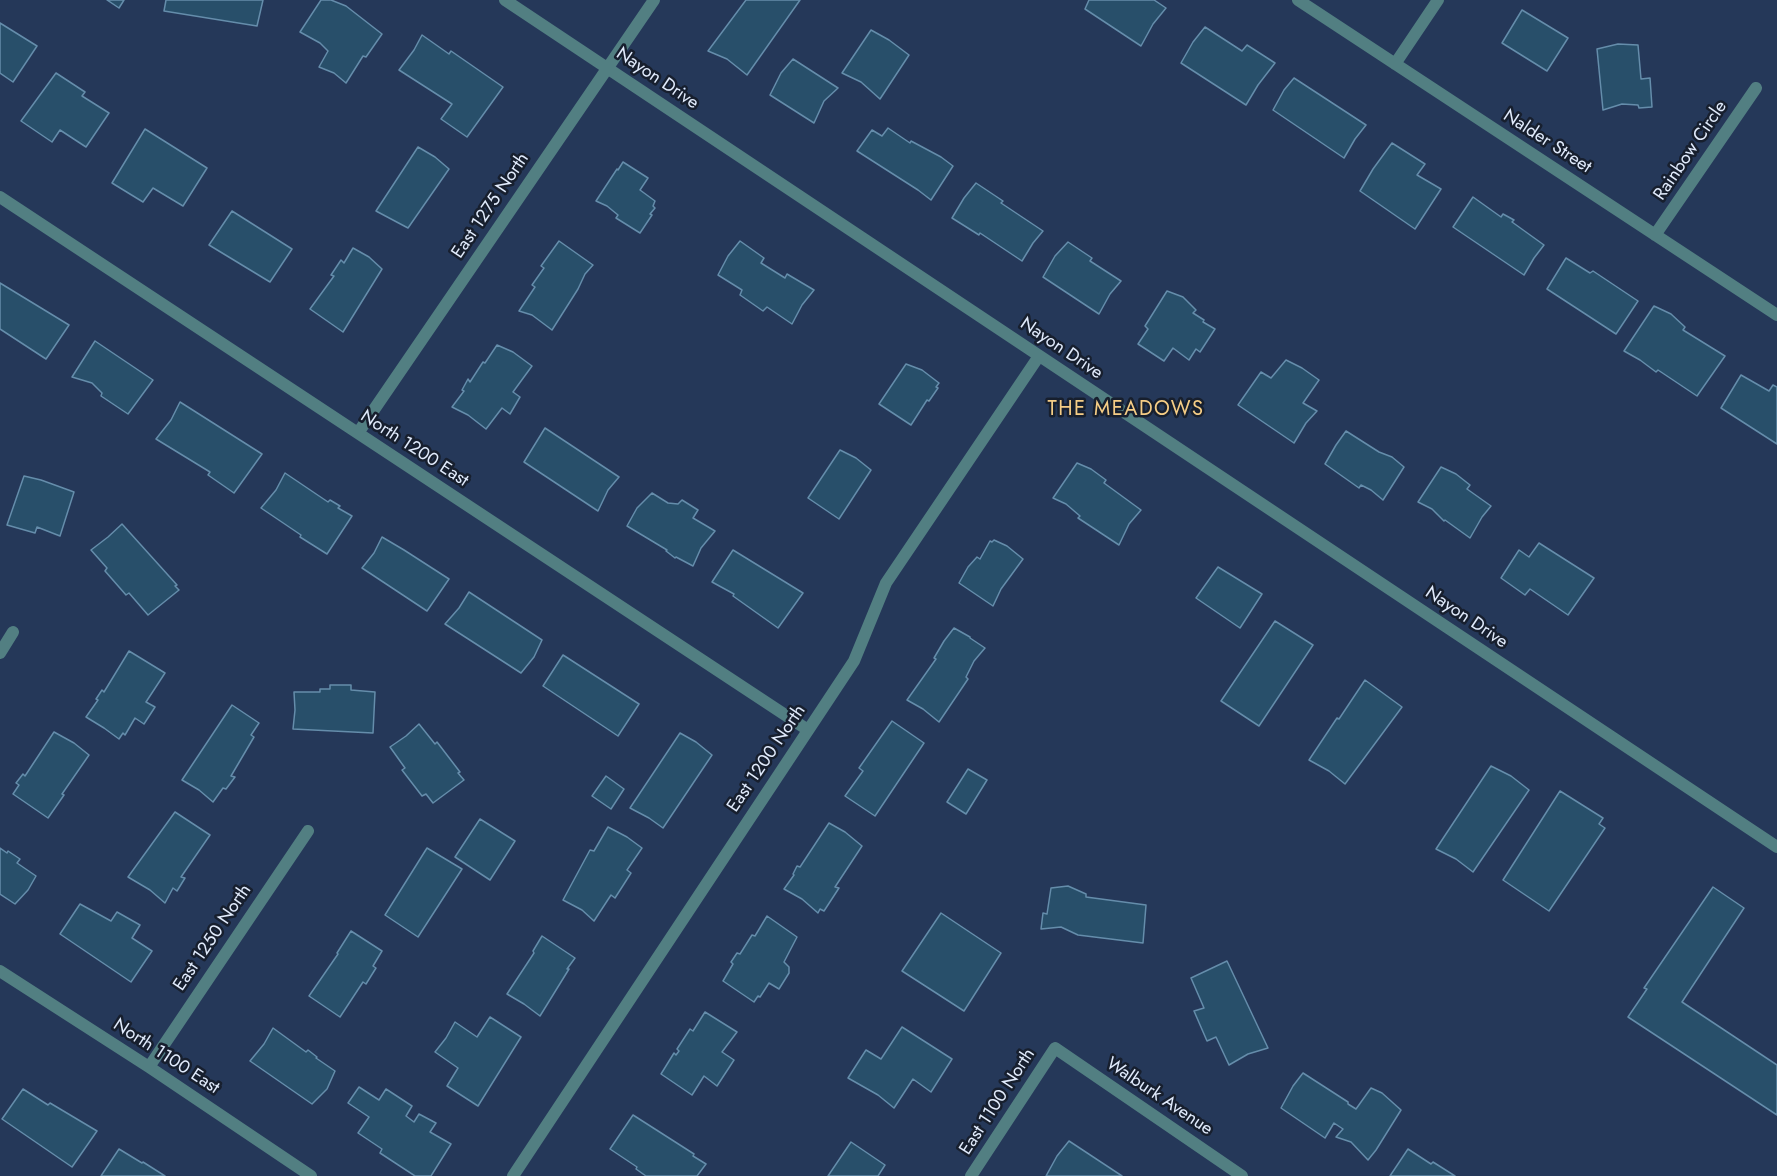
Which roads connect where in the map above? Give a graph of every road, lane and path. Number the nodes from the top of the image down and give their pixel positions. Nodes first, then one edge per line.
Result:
1 (505, 0) edge
2 (654, 0) edge
3 (1298, 0) edge
4 (1438, 0) edge
5 (1395, 64) junction
6 (607, 68) junction
7 (1756, 88) dead end
8 (0, 197) edge
9 (1655, 235) junction
10 (1777, 315) edge
11 (1039, 356) junction
12 (358, 433) junction
13 (13, 632) dead end
14 (0, 652) edge
15 (808, 730) junction
16 (308, 831) dead end
17 (1777, 847) edge
18 (0, 971) edge
19 (1054, 1048) joint
20 (149, 1066) junction
21 (311, 1176) edge
22 (514, 1176) edge
23 (971, 1176) edge
24 (1242, 1176) edge

1 - 6 street, Nayon Drive
2 - 6 street, East 1275 North
3 - 5 street, Nalder Street
4 - 5 street
5 - 9 street, Nalder Street
6 - 11 street, Nayon Drive
6 - 12 street, East 1275 North
7 - 9 street, Rainbow Circle
8 - 12 street, North 1200 East
9 - 10 street, Nalder Street
11 - 15 street, East 1200 North
11 - 17 street, Nayon Drive
12 - 15 street, North 1200 East
13 - 14 street
15 - 22 street, East 1200 North
16 - 20 street, East 1250 North
18 - 20 street, North 1100 East
19 - 23 street, East 1100 North
19 - 24 street, Walburk Avenue
20 - 21 street, North 1100 East

